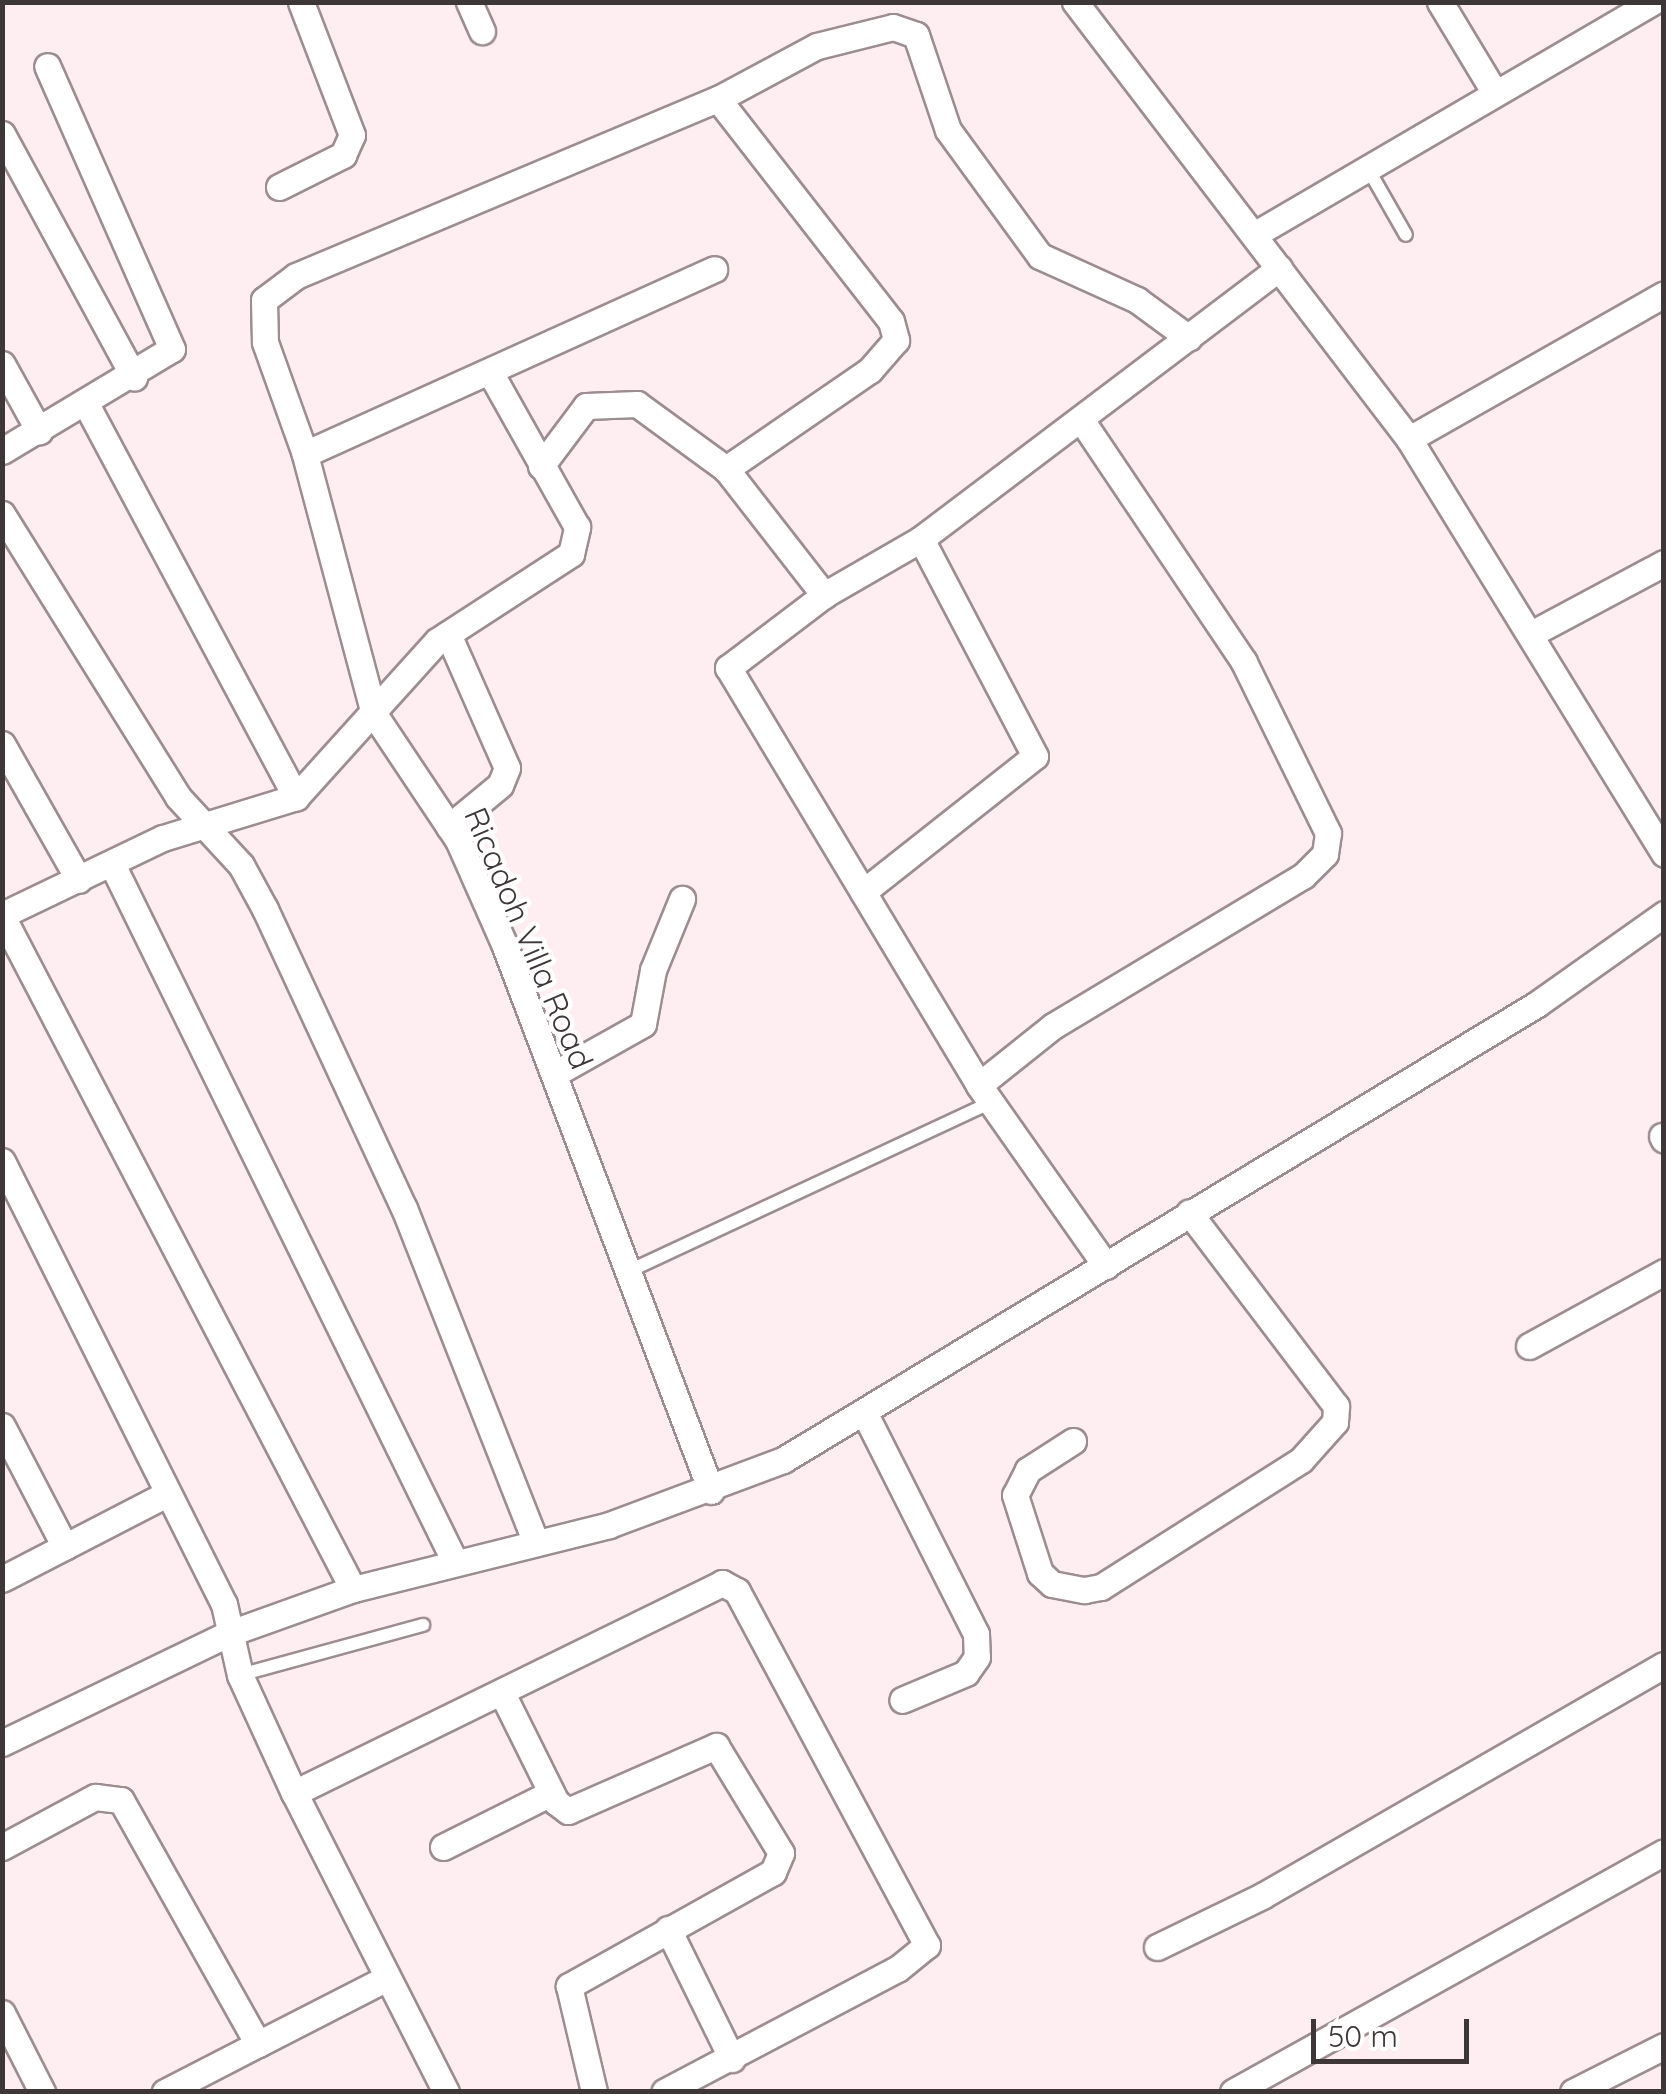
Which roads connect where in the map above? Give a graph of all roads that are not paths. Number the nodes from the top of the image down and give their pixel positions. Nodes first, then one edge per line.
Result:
1 (300, 2) edge
2 (469, 2) edge
3 (1074, 2) edge
4 (1440, 2) edge
5 (1652, 2) edge
6 (482, 31) dead end
7 (47, 66) dead end
8 (1495, 93) junction
9 (718, 99) junction
10 (2, 134) edge
11 (1366, 167) junction
12 (279, 187) dead end
13 (1257, 233) junction
14 (1406, 235) dead end
15 (1280, 268) junction
16 (714, 269) dead end
17 (1664, 294) edge
18 (1188, 338) junction
19 (2, 364) edge
20 (490, 372) junction
21 (134, 377) junction
22 (86, 404) junction
23 (1082, 422) junction
24 (39, 430) junction
25 (1409, 439) junction
26 (2, 451) edge
27 (305, 454) junction
28 (541, 466) junction
29 (726, 469) junction
30 (2, 514) edge
31 (921, 539) junction
32 (1660, 573) edge
33 (824, 595) junction
34 (448, 634) junction
35 (1532, 634) junction
36 (374, 714) junction
37 (2, 744) edge
38 (296, 797) junction
39 (203, 826) junction
40 (449, 827) junction
41 (1664, 854) edge
42 (112, 864) junction
43 (79, 880) junction
44 (863, 892) junction
45 (682, 899) dead end
46 (1664, 914) edge
47 (2, 916) edge
48 (554, 1074) junction
49 (985, 1093) junction
50 (2, 1161) edge
51 (1190, 1212) junction
52 (1106, 1266) junction
53 (1664, 1272) edge
54 (625, 1274) junction
55 (1529, 1346) dead end
56 (866, 1416) junction
57 (5, 1436) edge
58 (1073, 1442) dead end
59 (711, 1490) junction
60 (167, 1494) junction
61 (536, 1543) junction
62 (65, 1547) junction
63 (454, 1562) junction
64 (2, 1579) edge
65 (353, 1590) junction
66 (423, 1624) dead end
67 (230, 1634) junction
68 (1664, 1665) edge
69 (240, 1676) junction
70 (502, 1693) junction
71 (902, 1700) dead end
72 (2, 1743) edge
73 (294, 1793) junction
74 (551, 1793) junction
75 (2, 1846) edge
76 (443, 1847) dead end
77 (1664, 1852) edge
78 (668, 1928) junction
79 (1157, 1946) dead end
80 (387, 1978) junction
81 (2, 2014) edge
82 (258, 2044) junction
83 (1664, 2046) edge
84 (732, 2059) junction
85 (205, 2082) edge
86 (42, 2092) edge
87 (165, 2092) edge
88 (446, 2092) edge
89 (594, 2092) edge
90 (664, 2092) edge
91 (1233, 2092) edge
92 (1573, 2092) edge

1 - 12 street
2 - 6 street
3 - 13 street
4 - 8 street
5 - 8 street
7 - 21 street
8 - 11 street
9 - 18 street
9 - 27 street, Ricadoh Villa Road
9 - 29 street
10 - 21 street
11 - 13 street
11 - 14 lane
13 - 15 street
15 - 18 street
15 - 25 street
16 - 20 street
17 - 25 street
18 - 23 street
19 - 24 street
20 - 27 street
20 - 28 street
21 - 22 street
22 - 24 street
22 - 38 street
23 - 31 street
23 - 49 street
24 - 26 street
25 - 35 street
27 - 36 street, Ricadoh Villa Road
28 - 29 street
28 - 34 street
29 - 33 street
30 - 39 street
31 - 33 street
31 - 44 street
32 - 35 street
33 - 44 street
34 - 36 street
34 - 40 street
35 - 41 street
36 - 38 street
36 - 40 street, Ricadoh Villa Road
37 - 43 street
38 - 39 street
39 - 42 street
39 - 61 street
40 - 48 street, Ricadoh Villa Road
42 - 43 street
42 - 63 street
43 - 47 street
44 - 49 street
45 - 48 street
46 - 51 street
47 - 65 street
48 - 54 street, Ricadoh Villa Road
49 - 52 street
49 - 54 lane
50 - 60 street
51 - 52 street
51 - 58 street
52 - 56 street
53 - 55 street
54 - 59 street, Ricadoh Villa Road
56 - 59 street
56 - 71 street
57 - 62 street
59 - 61 street
60 - 62 street
60 - 67 street
61 - 63 street
62 - 64 street
63 - 65 street
65 - 67 street
66 - 69 lane
67 - 69 street
67 - 72 street
68 - 79 street
69 - 73 street
70 - 73 street
70 - 74 street
70 - 84 street
73 - 80 street
74 - 76 street
74 - 78 street
75 - 82 street
77 - 91 street
78 - 84 street
78 - 89 street
80 - 82 street
80 - 88 street
81 - 86 street
82 - 85 street
83 - 92 street
84 - 90 street
85 - 87 street

